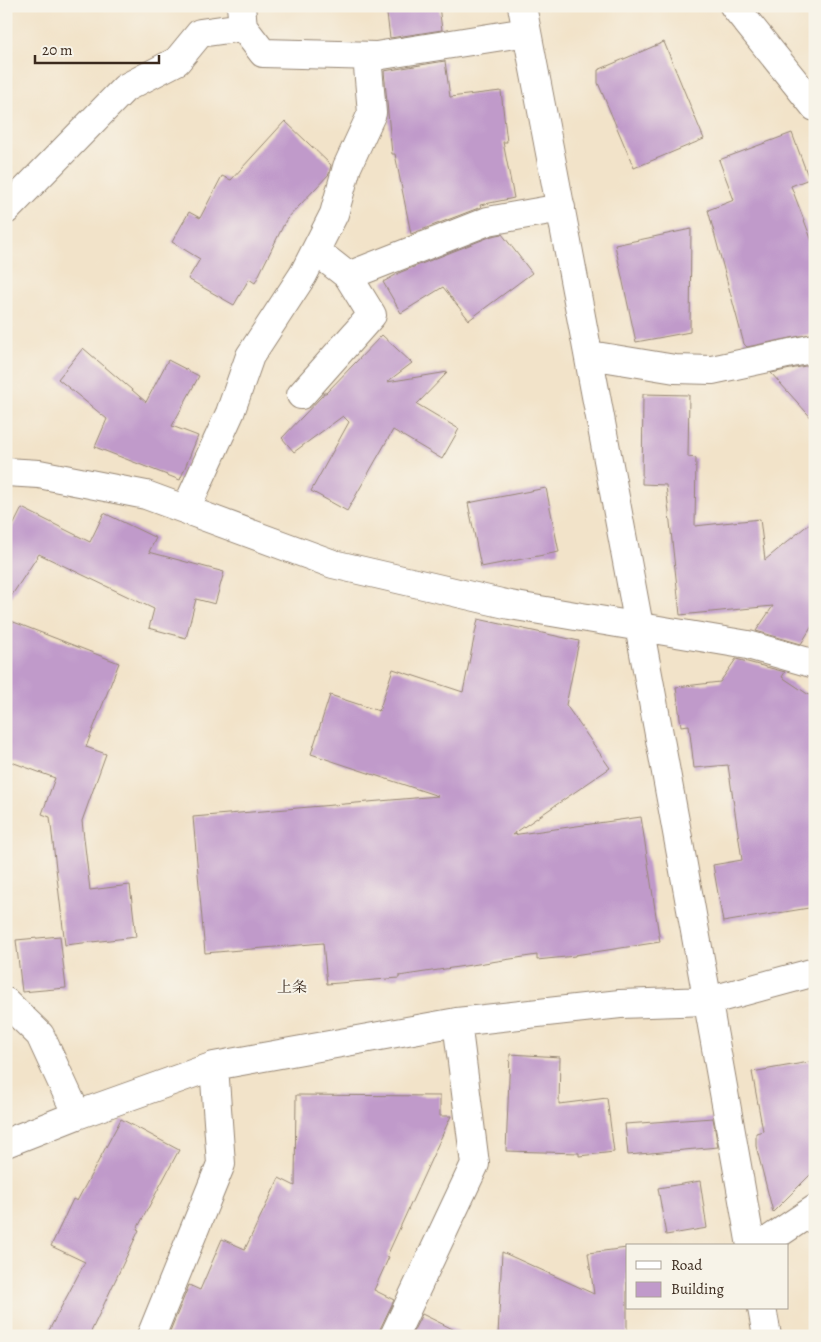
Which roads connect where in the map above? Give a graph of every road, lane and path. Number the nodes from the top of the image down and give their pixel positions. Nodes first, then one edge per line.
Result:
1 (734, 6) edge
2 (242, 16) edge
3 (525, 19) edge
4 (367, 56) junction
5 (815, 107) edge
6 (561, 208) junction
7 (6, 210) edge
8 (316, 251) junction
9 (348, 276) junction
10 (815, 348) edge
11 (590, 356) junction
12 (301, 395) dead end
13 (6, 472) edge
14 (186, 509) junction
15 (639, 627) junction
16 (815, 664) edge
17 (815, 972) edge
18 (708, 1001) junction
19 (6, 1002) edge
20 (457, 1022) junction
21 (214, 1066) junction
22 (77, 1115) junction
23 (6, 1143) edge
24 (815, 1209) edge
25 (751, 1244) edge
26 (763, 1244) edge
27 (762, 1310) edge
28 (151, 1336) edge
29 (394, 1336) edge
30 (767, 1336) edge

1 - 5 street
2 - 4 street
2 - 7 street
3 - 4 street
3 - 6 street
4 - 8 street
6 - 9 street
6 - 11 street
8 - 9 street
8 - 14 street
9 - 12 street
10 - 11 street
11 - 15 street
13 - 14 street
14 - 15 street
15 - 16 street
15 - 18 street
17 - 18 street
18 - 20 street
18 - 25 street
19 - 22 street
20 - 21 street
20 - 29 street
21 - 22 street
21 - 28 street
22 - 23 street
24 - 26 street
27 - 30 street

